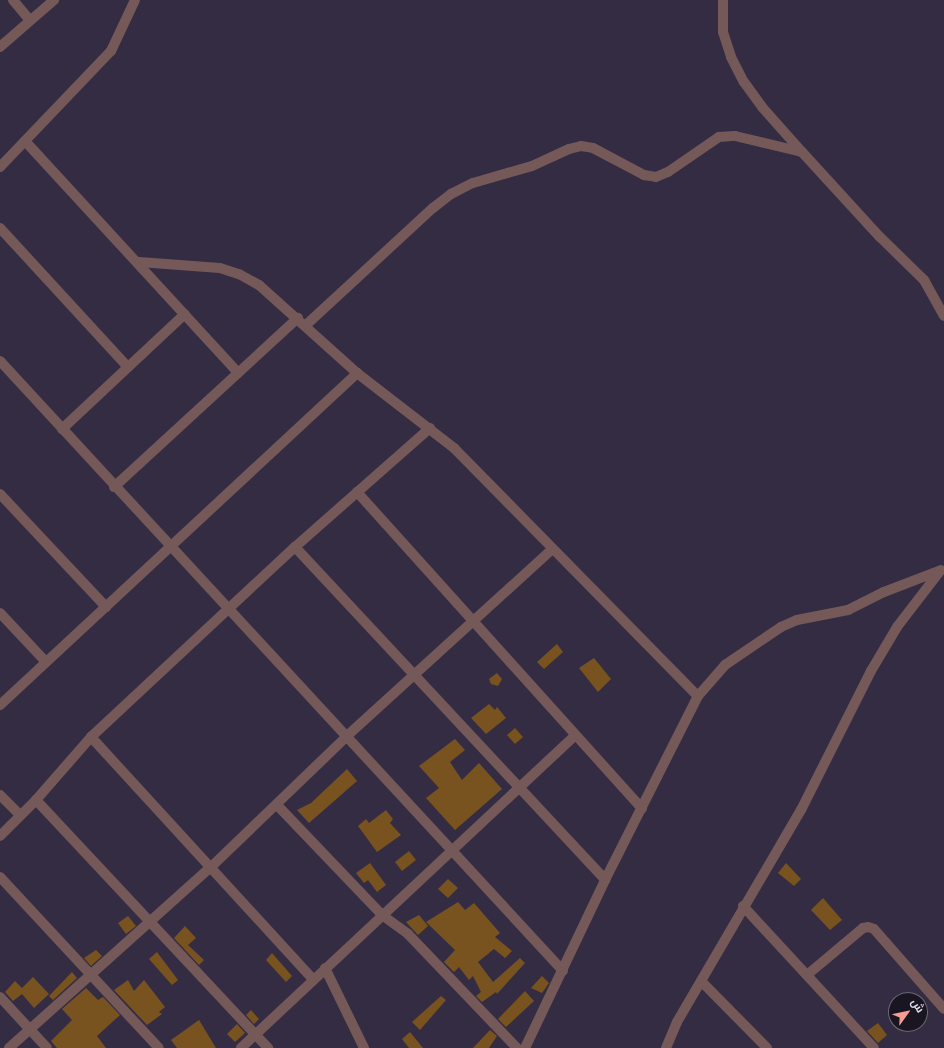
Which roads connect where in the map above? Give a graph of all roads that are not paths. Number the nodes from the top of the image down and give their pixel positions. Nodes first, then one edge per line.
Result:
1 (13, 0) edge
2 (54, 0) edge
3 (135, 0) edge
4 (723, 0) edge
5 (30, 20) junction
6 (0, 47) edge
7 (25, 141) junction
8 (802, 152) junction
9 (1, 164) edge
10 (0, 228) edge
11 (139, 262) junction
12 (185, 314) junction
13 (944, 316) edge
14 (302, 321) junction
15 (2, 367) edge
16 (128, 367) junction
17 (238, 373) junction
18 (357, 373) junction
19 (430, 428) junction
20 (62, 429) junction
21 (114, 487) junction
22 (357, 492) junction
23 (0, 494) edge
24 (171, 546) junction
25 (295, 547) junction
26 (551, 550) junction
27 (942, 568) edge
28 (106, 607) junction
29 (228, 608) junction
30 (0, 613) edge
31 (472, 622) junction
32 (46, 662) junction
33 (414, 675) junction
34 (698, 696) junction
35 (0, 705) edge
36 (348, 735) junction
37 (575, 735) junction
38 (91, 737) junction
39 (519, 788) junction
40 (0, 794) edge
41 (36, 800) junction
42 (277, 806) junction
43 (642, 808) junction
44 (20, 815) junction
45 (0, 836) edge
46 (453, 851) junction
47 (211, 867) junction
48 (0, 877) edge
49 (605, 880) junction
50 (743, 906) junction
51 (382, 915) junction
52 (150, 923) junction
53 (325, 968) junction
54 (563, 971) junction
55 (807, 975) junction
56 (92, 976) junction
57 (313, 979) junction
58 (701, 981) junction
59 (0, 998) edge
60 (944, 1009) edge
61 (31, 1031) junction
62 (255, 1035) junction
63 (664, 1046) edge
64 (9, 1048) edge
65 (47, 1048) edge
66 (160, 1048) edge
67 (241, 1048) edge
68 (268, 1048) edge
69 (364, 1048) edge
70 (517, 1048) edge
71 (525, 1048) edge
72 (767, 1048) edge
73 (874, 1048) edge

1 - 5 street
2 - 5 street
3 - 7 street
4 - 8 street
5 - 6 street
7 - 9 street
7 - 11 street
8 - 13 street
8 - 14 street
10 - 16 street
11 - 12 street
11 - 14 street
12 - 16 street
12 - 17 street
14 - 17 street
14 - 18 street
15 - 20 street
16 - 20 street
17 - 21 street
18 - 19 street
18 - 24 street
19 - 22 street
19 - 26 street
20 - 21 street
21 - 24 street
22 - 25 street
22 - 31 street
23 - 28 street
24 - 28 street
24 - 29 street
25 - 29 street
25 - 33 street
26 - 31 street
26 - 34 street
27 - 34 street
27 - 50 street
28 - 32 street
29 - 36 street
29 - 38 street
30 - 32 street
31 - 33 street
31 - 37 street
32 - 35 street
33 - 36 street
33 - 39 street
34 - 43 street
36 - 42 street
36 - 46 street
37 - 39 street
37 - 43 street
38 - 41 street
38 - 47 street
39 - 46 street
39 - 49 street
40 - 44 street
41 - 44 street
41 - 52 street
42 - 47 street
42 - 51 street
43 - 49 street
44 - 45 street
46 - 51 street
46 - 54 street
47 - 52 street
47 - 57 street
48 - 56 street
49 - 54 street
50 - 55 street
50 - 58 street
51 - 53 street
51 - 70 street
52 - 56 street
52 - 62 street
53 - 57 street
53 - 69 street
54 - 71 street
55 - 60 street
55 - 73 street
56 - 61 street
56 - 66 street
57 - 62 street
58 - 63 street
58 - 72 street
59 - 61 street
61 - 64 street
61 - 65 street
62 - 67 street
62 - 68 street

